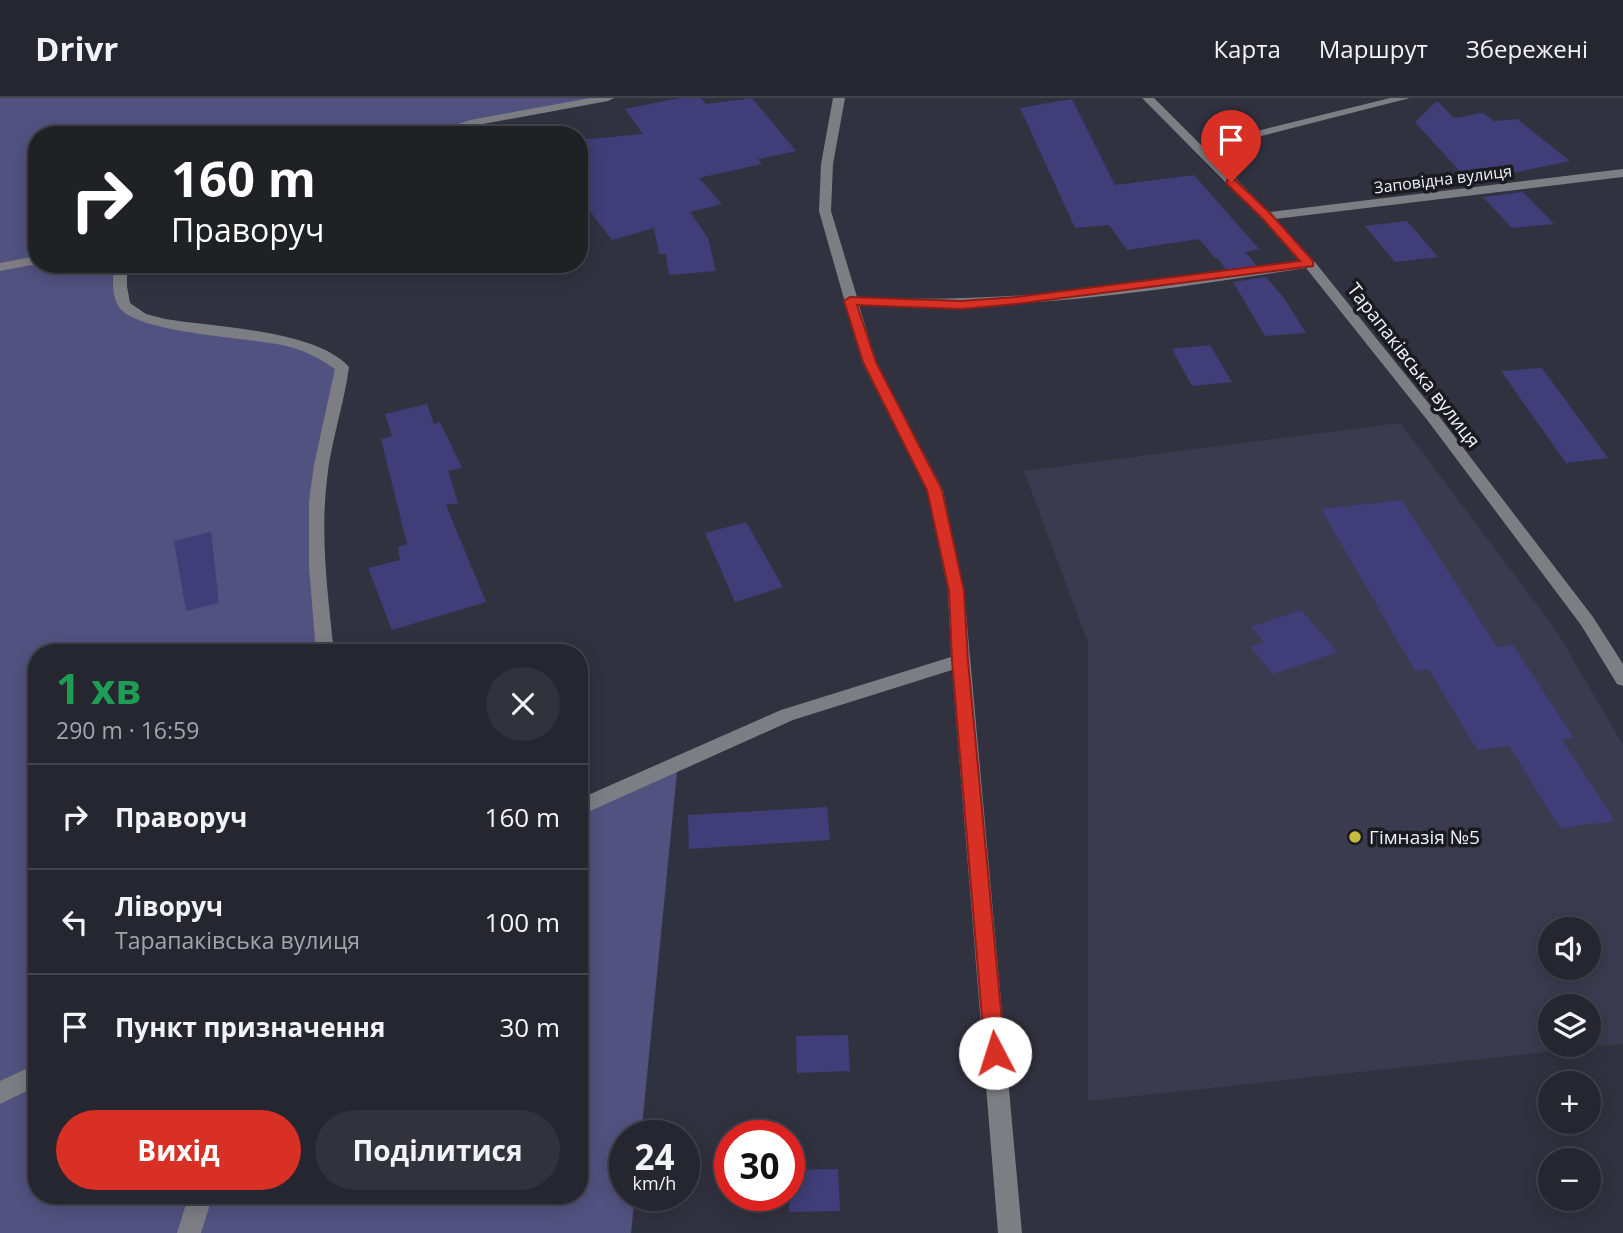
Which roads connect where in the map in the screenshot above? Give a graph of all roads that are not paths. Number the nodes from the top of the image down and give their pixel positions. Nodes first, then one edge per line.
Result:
1 (608, 98) edge
2 (839, 98) edge
3 (1148, 98) edge
4 (1404, 98) edge
5 (461, 126) edge
6 (1198, 149) junction
7 (1623, 173) edge
8 (1266, 216) junction
9 (28, 262) edge
10 (1309, 264) junction
11 (0, 267) edge
12 (121, 273) edge
13 (850, 301) junction
14 (324, 644) edge
15 (960, 661) junction
16 (1623, 679) edge
17 (588, 804) edge
18 (28, 1079) edge
19 (0, 1093) edge
20 (198, 1204) edge
21 (189, 1233) edge
22 (1010, 1233) edge

1 - 5 street
2 - 13 street
3 - 6 street, Тарапаківська вулиця
4 - 6 street
6 - 8 street, Тарапаківська вулиця
7 - 8 street, Заповідна вулиця
8 - 10 street, Тарапаківська вулиця
9 - 11 street
10 - 13 street
10 - 16 street, Тарапаківська вулиця
12 - 14 street
13 - 15 street
15 - 17 street
15 - 22 street
18 - 19 street
20 - 21 street

